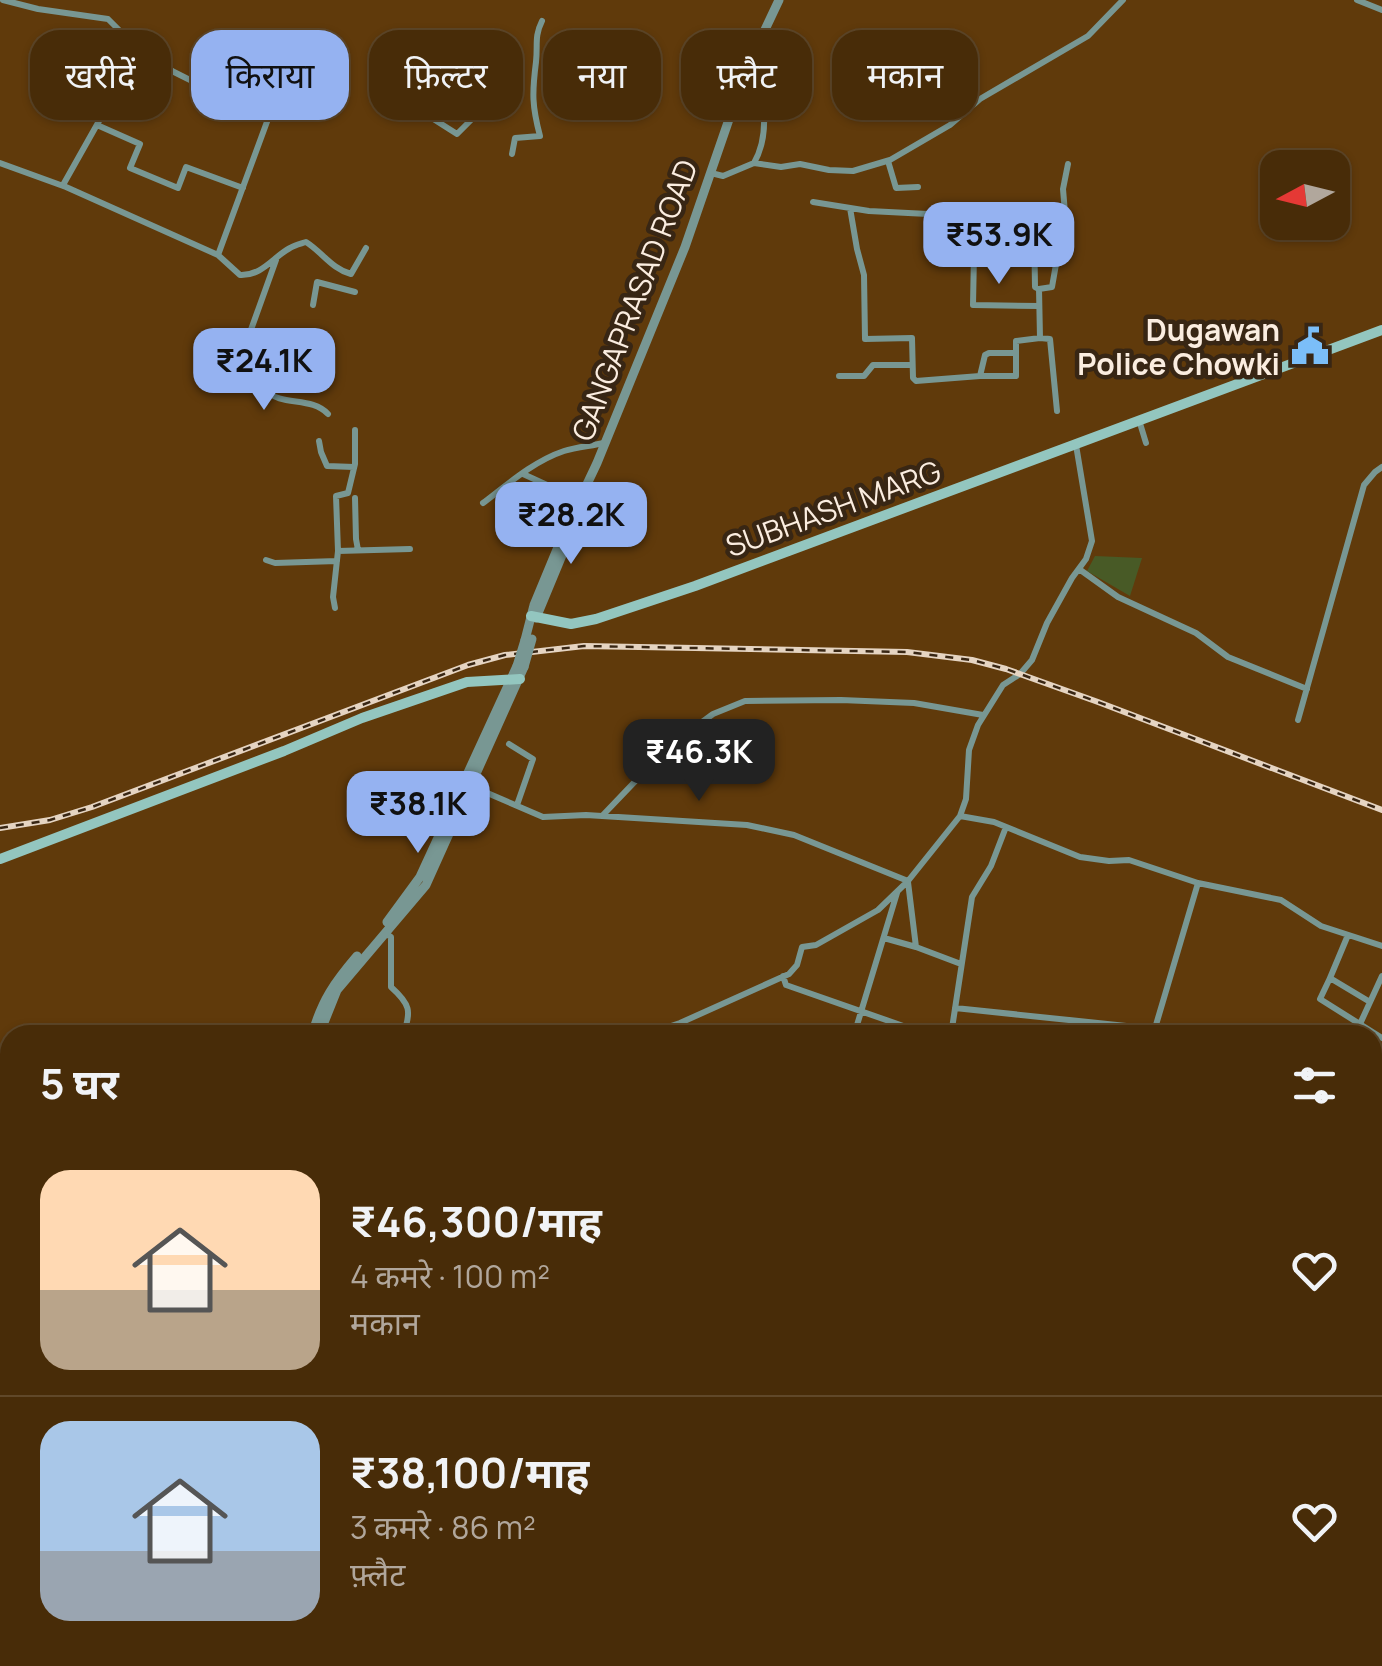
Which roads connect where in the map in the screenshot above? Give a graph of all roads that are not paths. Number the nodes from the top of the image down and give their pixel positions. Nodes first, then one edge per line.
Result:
1 (3, 0) edge
2 (779, 0) edge
3 (1357, 0) edge
4 (1121, 1) edge
5 (1382, 10) edge
6 (542, 21) dead end
7 (119, 30) edge
8 (171, 70) edge
9 (523, 84) edge
10 (532, 86) junction
11 (99, 120) edge
12 (435, 120) edge
13 (471, 120) edge
14 (764, 120) edge
15 (97, 124) junction
16 (512, 154) dead end
17 (888, 160) junction
18 (0, 162) edge
19 (754, 164) junction
20 (1068, 164) dead end
21 (710, 173) junction
22 (63, 185) junction
23 (918, 187) dead end
24 (243, 188) junction
25 (813, 202) dead end
26 (850, 208) junction
27 (967, 216) dead end
28 (1034, 222) dead end
29 (366, 248) dead end
30 (218, 254) junction
31 (1034, 254) junction
32 (277, 259) junction
33 (340, 271) junction
34 (331, 286) junction
35 (1039, 290) junction
36 (354, 292) dead end
37 (313, 304) dead end
38 (1040, 306) junction
39 (1382, 330) edge
40 (1040, 338) junction
41 (240, 344) dead end
42 (1016, 353) junction
43 (912, 365) junction
44 (270, 369) dead end
45 (839, 376) dead end
46 (980, 376) junction
47 (1057, 410) dead end
48 (328, 414) dead end
49 (1139, 420) junction
50 (355, 430) dead end
51 (319, 441) dead end
52 (605, 443) junction
53 (1146, 443) dead end
54 (1076, 445) junction
55 (354, 467) junction
56 (1382, 467) edge
57 (522, 474) junction
58 (355, 498) dead end
59 (581, 500) junction
60 (483, 503) dead end
61 (410, 549) dead end
62 (358, 550) junction
63 (338, 551) junction
64 (266, 560) dead end
65 (337, 561) junction
66 (1079, 569) junction
67 (334, 608) dead end
68 (534, 616) junction
69 (516, 679) junction
70 (1307, 689) junction
71 (984, 714) junction
72 (1298, 720) dead end
73 (509, 744) dead end
74 (471, 786) junction
75 (517, 806) junction
76 (602, 816) junction
77 (960, 816) junction
78 (1006, 827) junction
79 (0, 859) edge
80 (908, 881) junction
81 (1198, 883) junction
82 (898, 891) junction
83 (385, 933) junction
84 (1348, 935) junction
85 (884, 938) junction
86 (916, 946) junction
87 (1382, 946) edge
88 (961, 964) junction
89 (783, 976) junction
90 (1382, 976) edge
91 (1330, 978) junction
92 (1370, 1002) junction
93 (955, 1008) junction
94 (862, 1011) junction
95 (1360, 1024) joint
96 (317, 1025) edge
97 (320, 1025) edge
98 (406, 1025) edge
99 (674, 1025) edge
100 (857, 1025) edge
101 (901, 1025) edge
102 (952, 1025) edge
103 (1096, 1025) edge
104 (1156, 1025) edge

1 - 7 street
2 - 21 street, GANGAPRASAD ROAD
3 - 5 street
4 - 17 street
6 - 10 street
8 - 24 street
9 - 10 street
10 - 16 street
11 - 15 street
12 - 13 street
14 - 19 street
15 - 22 street
15 - 24 street
17 - 19 street
17 - 23 street
18 - 22 street
19 - 21 street
20 - 35 street
21 - 52 street, GANGAPRASAD ROAD
22 - 30 street
24 - 30 street
25 - 26 street
26 - 27 street
26 - 43 street
28 - 31 street
29 - 33 street
30 - 32 street
31 - 35 street
31 - 38 street
32 - 33 street
32 - 41 street
33 - 34 street
34 - 36 street
34 - 37 street
35 - 38 street
38 - 40 street
39 - 49 main road, SUBHASH MARG
40 - 42 street
40 - 47 street
42 - 46 street
42 - 46 street
43 - 45 street
43 - 46 street
44 - 48 street
49 - 53 street
49 - 54 main road, SUBHASH MARG
50 - 55 street
51 - 55 street
52 - 57 street
52 - 59 street, GANGAPRASAD ROAD
54 - 66 street
54 - 68 main road, SUBHASH MARG
55 - 63 street
56 - 70 street
57 - 59 street
57 - 60 street
58 - 62 street
59 - 68 street, GANGAPRASAD ROAD
61 - 62 street
62 - 63 street
63 - 65 street
64 - 65 street
65 - 67 street
66 - 70 street
66 - 71 street
68 - 69 street, bridge
69 - 74 street
69 - 79 main road
69 - 96 street
70 - 72 street
71 - 76 street
71 - 77 street
73 - 75 street
74 - 75 street
74 - 83 street
75 - 76 street
76 - 80 street
77 - 78 street
77 - 80 street
78 - 81 street
78 - 88 street
80 - 82 street
80 - 86 street
81 - 84 street
81 - 104 street
82 - 85 street
82 - 89 street
83 - 97 street
83 - 98 street
84 - 87 street
84 - 91 street
85 - 86 street
85 - 94 street
86 - 88 street
88 - 93 street
89 - 94 street
89 - 99 street
90 - 92 street
91 - 92 street
91 - 95 street
92 - 95 street
93 - 102 street
93 - 103 street
94 - 100 street
94 - 101 street

